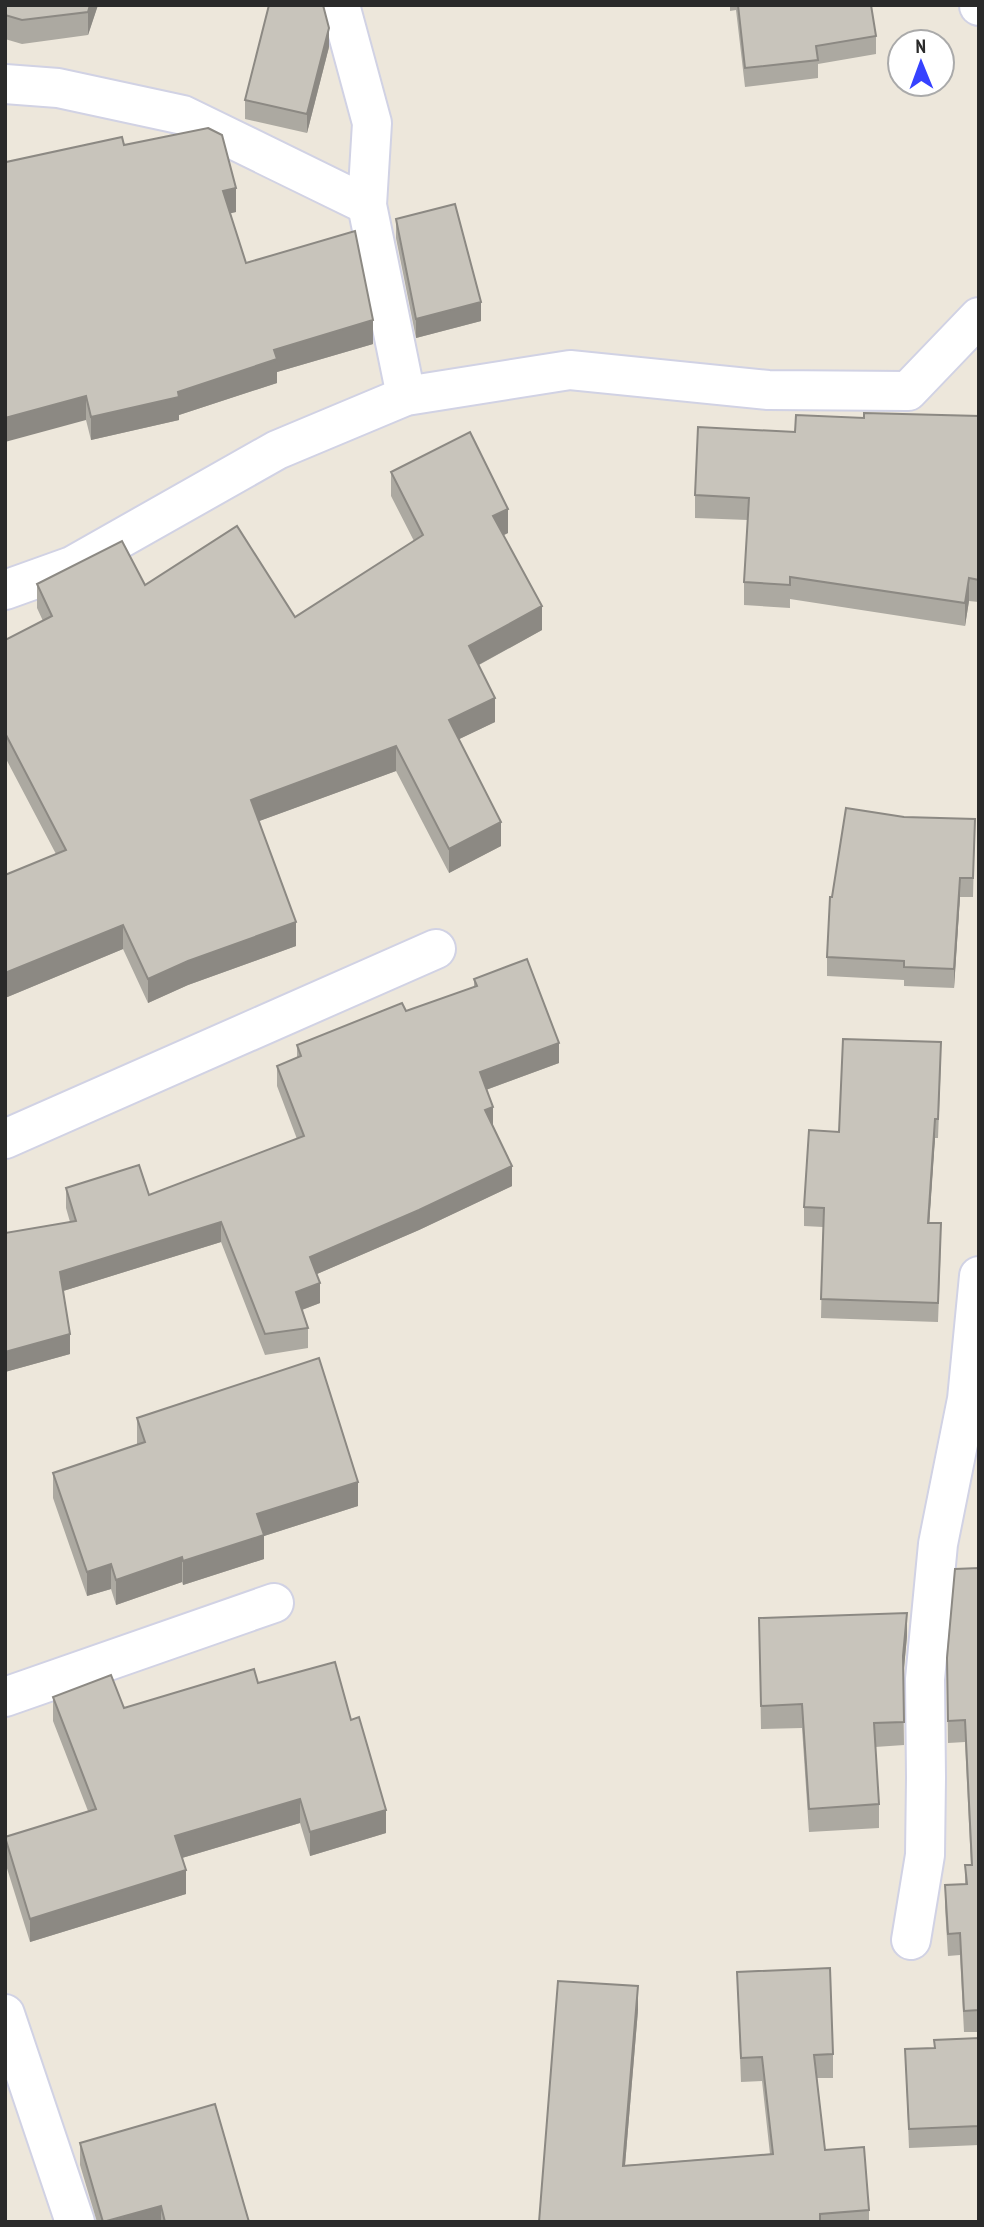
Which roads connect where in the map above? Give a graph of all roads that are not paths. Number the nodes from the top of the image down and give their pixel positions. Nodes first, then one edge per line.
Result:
1 (340, 5) edge
2 (5, 85) edge
3 (366, 205) junction
4 (979, 317) edge
5 (406, 396) junction
6 (5, 590) edge
7 (436, 949) dead end
8 (5, 1139) edge
9 (979, 1276) edge
10 (274, 1603) dead end
11 (5, 1696) edge
12 (911, 1940) dead end
13 (5, 2014) edge
14 (75, 2222) edge

1 - 3 street
2 - 3 street
3 - 5 street
4 - 5 street
5 - 6 street
7 - 8 street
9 - 12 street
10 - 11 street
13 - 14 street

